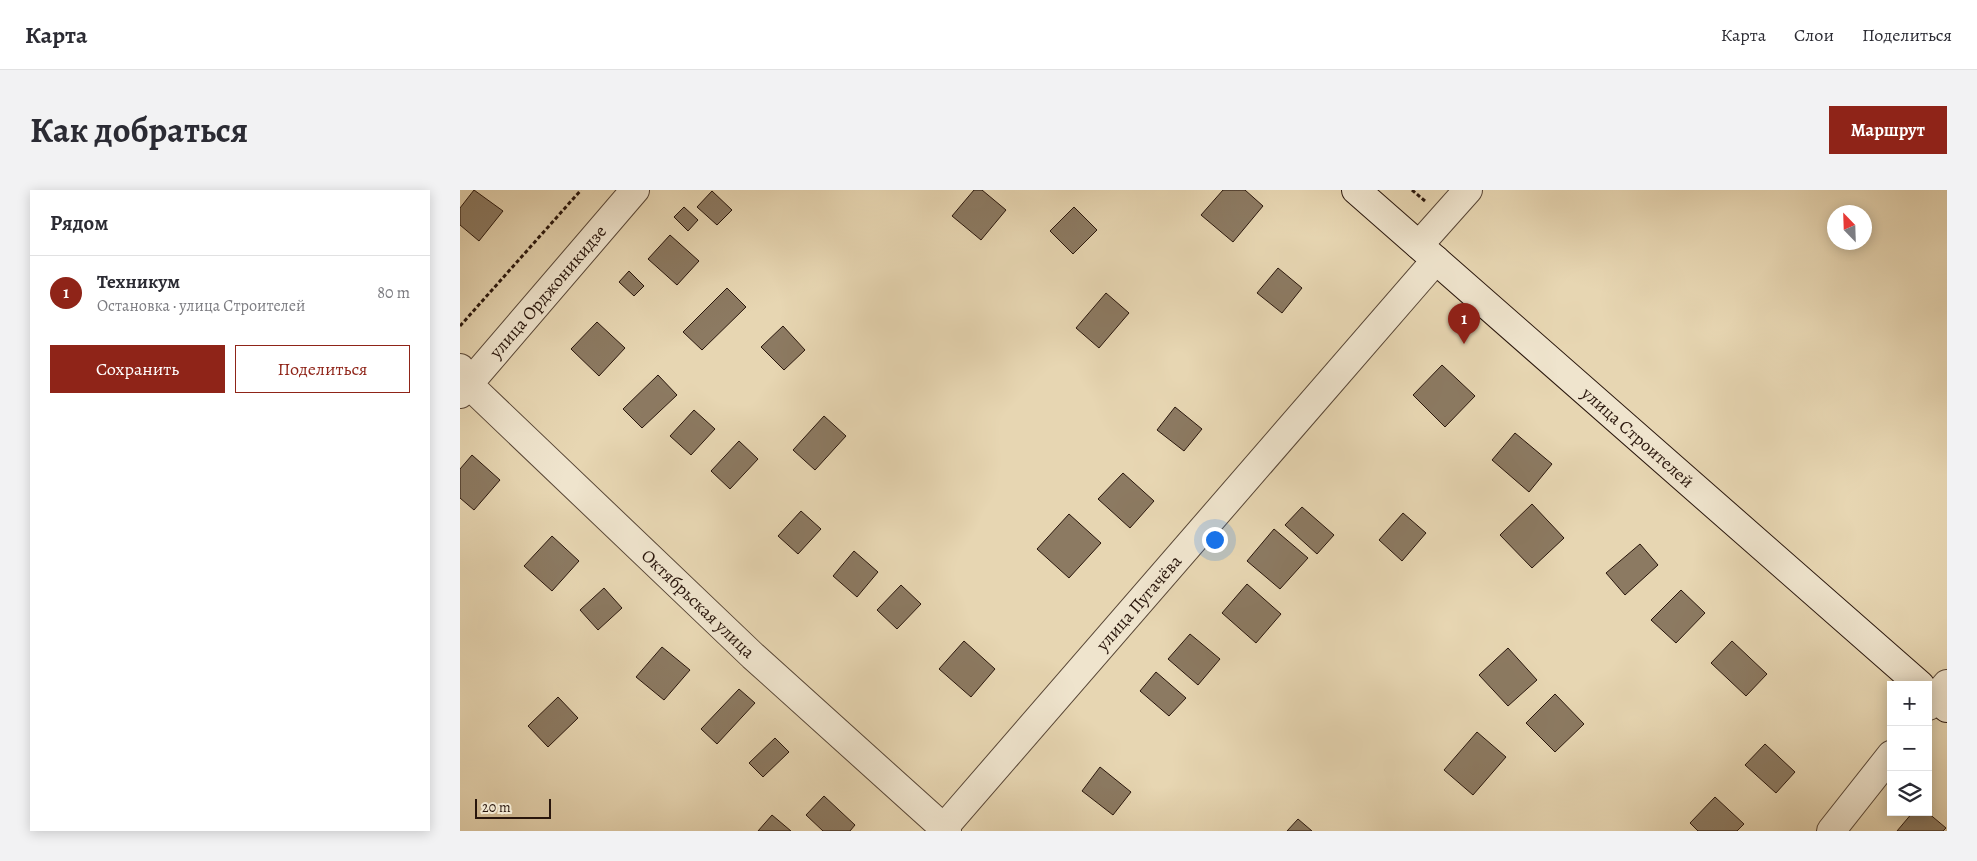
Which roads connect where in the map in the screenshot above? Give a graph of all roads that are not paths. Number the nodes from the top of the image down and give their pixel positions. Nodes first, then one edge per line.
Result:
1 (635, 190) edge
2 (1356, 190) edge
3 (1468, 190) edge
4 (1428, 253) junction
5 (463, 382) edge
6 (1934, 695) edge
7 (1887, 760) edge
8 (944, 830) edge
9 (1832, 831) edge

1 - 5 street, улица Орджоникидзе
2 - 4 street, улица Строителей
3 - 4 street, улица Пугачёва
4 - 6 street, улица Строителей
4 - 8 street, улица Пугачёва
5 - 8 street, Октябрьская улица
7 - 9 street

